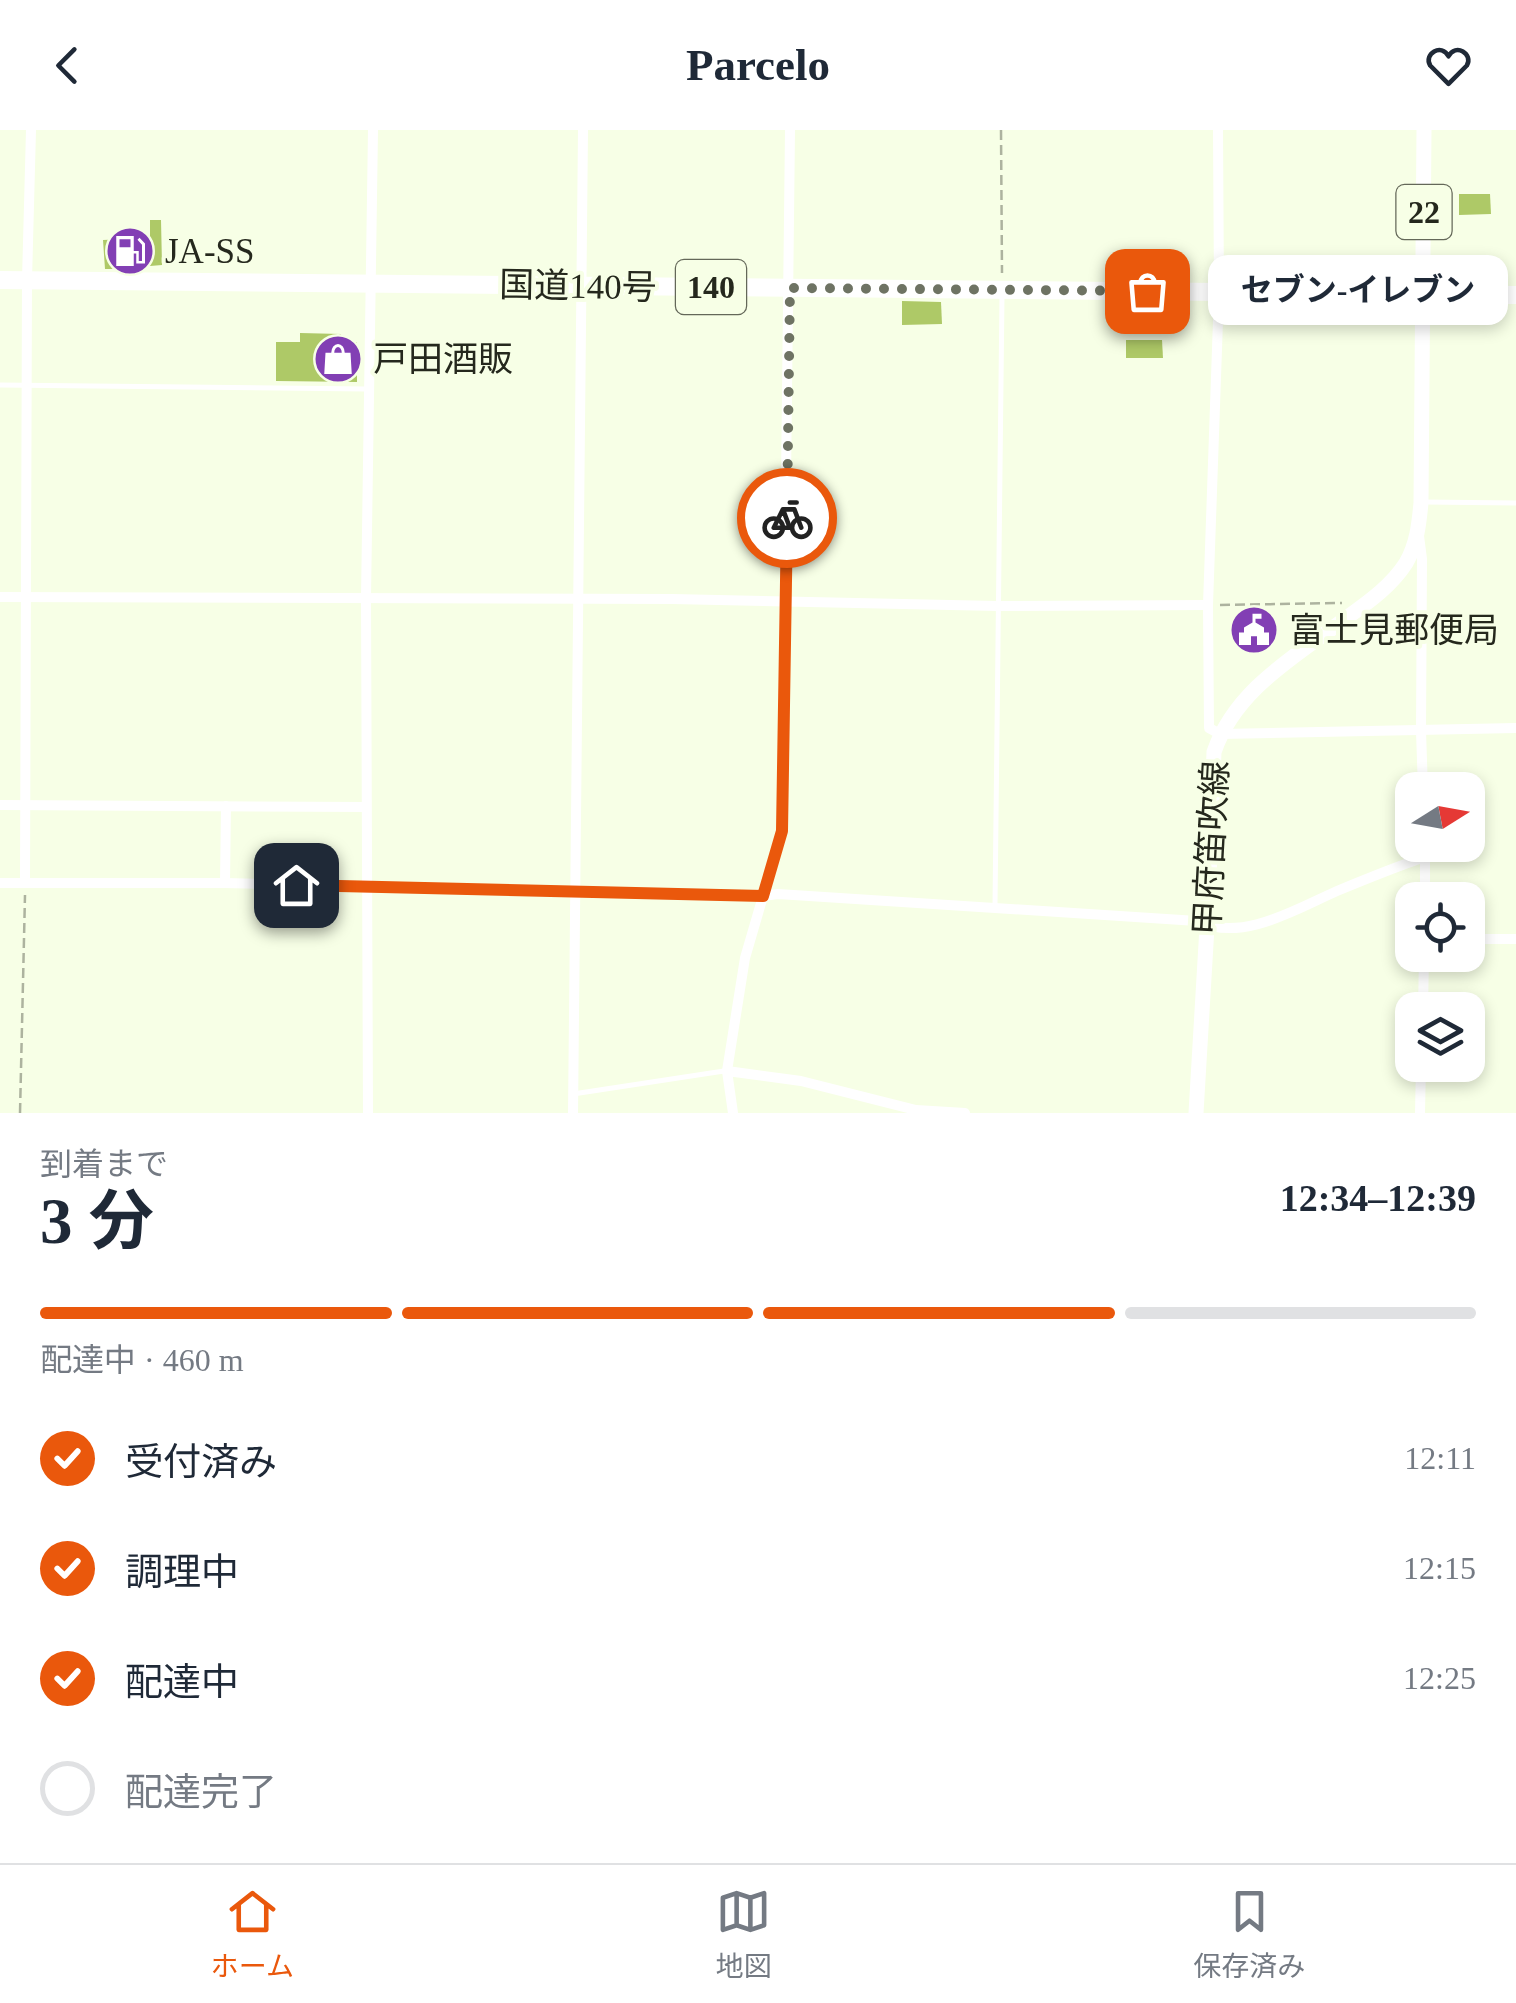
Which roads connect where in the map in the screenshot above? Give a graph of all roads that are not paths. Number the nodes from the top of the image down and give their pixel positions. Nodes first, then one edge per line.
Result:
1 (31, 130) edge
2 (372, 130) edge
3 (583, 130) edge
4 (790, 130) edge
5 (1218, 130) edge
6 (1424, 130) edge
7 (0, 280) edge
8 (27, 280) junction
9 (371, 284) junction
10 (581, 286) junction
11 (790, 288) junction
12 (1002, 289) junction
13 (1219, 292) junction
14 (1423, 294) junction
15 (1516, 294) edge
16 (0, 385) edge
17 (27, 385) junction
18 (370, 389) junction
19 (1421, 502) junction
20 (1516, 502) edge
21 (1418, 532) junction
22 (0, 597) edge
23 (28, 597) junction
24 (366, 598) junction
25 (578, 600) junction
26 (786, 602) junction
27 (1208, 605) junction
28 (997, 606) junction
29 (1516, 728) edge
30 (1420, 731) junction
31 (1220, 734) junction
32 (1421, 772) edge
33 (0, 805) edge
34 (26, 805) junction
35 (226, 806) junction
36 (366, 807) junction
37 (1401, 862) edge
38 (0, 882) edge
39 (25, 883) junction
40 (225, 883) junction
41 (367, 887) junction
42 (575, 893) junction
43 (763, 896) junction
44 (995, 908) junction
45 (1208, 926) junction
46 (1485, 939) edge
47 (1516, 939) edge
48 (728, 1071) junction
49 (1421, 1082) edge
50 (574, 1094) junction
51 (368, 1113) edge
52 (573, 1113) edge
53 (733, 1113) edge
54 (965, 1113) edge
55 (1196, 1113) edge
56 (1420, 1113) edge

1 - 8 street
2 - 9 street
3 - 10 street
4 - 11 street
5 - 13 street
6 - 14 main road, 甲府笛吹線 / 22
7 - 8 highway, 国道140号 / 140
8 - 9 highway, 国道140号 / 140
8 - 17 street
9 - 10 highway, 国道140号 / 140
9 - 18 street
10 - 11 highway, 国道140号 / 140
10 - 25 street
11 - 12 highway, 国道140号 / 140
11 - 26 street
12 - 13 highway, 国道140号 / 140
12 - 28 lane
13 - 14 highway, 国道140号 / 140
13 - 27 street
14 - 15 highway, 国道140号 / 140
14 - 19 main road, 甲府笛吹線 / 22
16 - 17 lane
17 - 18 lane
17 - 23 street
18 - 24 street
19 - 20 lane
19 - 21 main road, 甲府笛吹線 / 22
21 - 30 street
21 - 31 main road, 甲府笛吹線 / 22
22 - 23 street
23 - 24 street
23 - 34 street
24 - 25 street
24 - 36 street
25 - 26 street
25 - 42 street
26 - 28 street
26 - 43 street
27 - 28 street
27 - 31 street
28 - 44 lane
29 - 30 street
30 - 31 street
30 - 32 street
31 - 45 main road, 甲府笛吹線 / 22
33 - 34 street
34 - 35 street
34 - 39 street
35 - 36 street
35 - 40 street
36 - 41 street
37 - 45 street
38 - 39 street
39 - 40 street
40 - 41 street
41 - 42 street
41 - 51 street
42 - 43 street
42 - 50 street
43 - 44 street
43 - 48 street
44 - 45 street
45 - 55 main road, 甲府笛吹線 / 22
46 - 47 street
48 - 50 lane
48 - 53 street
48 - 54 street
49 - 56 street
50 - 52 street

